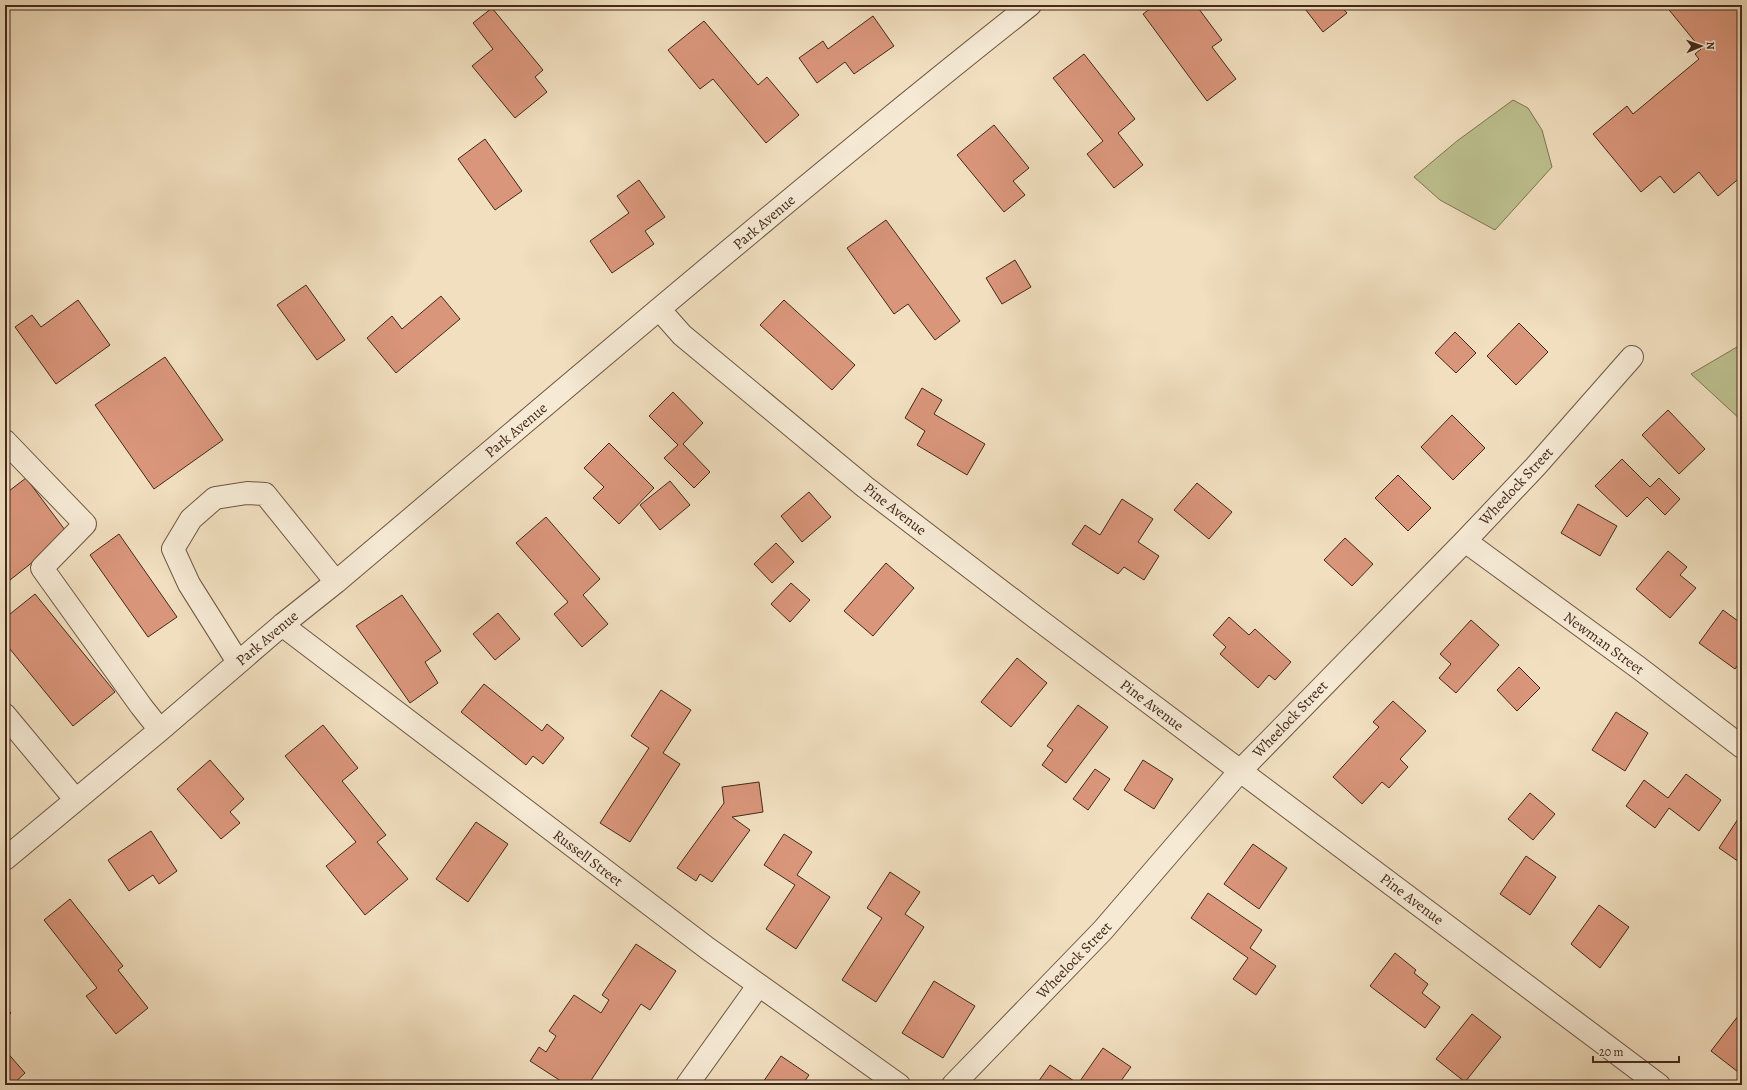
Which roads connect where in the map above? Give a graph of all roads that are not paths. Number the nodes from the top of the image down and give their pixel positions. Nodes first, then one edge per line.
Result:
1 (1030, 5) edge
2 (659, 309) junction
3 (1632, 358) dead end
4 (5, 441) edge
5 (1465, 541) junction
6 (336, 582) junction
7 (282, 625) junction
8 (238, 662) junction
9 (5, 715) edge
10 (160, 730) junction
11 (1742, 747) edge
12 (1240, 771) junction
13 (75, 799) junction
14 (5, 859) edge
15 (758, 986) junction
16 (686, 1085) edge
17 (899, 1085) edge
18 (953, 1085) edge
19 (1659, 1085) edge

1 - 2 street, Park Avenue
2 - 6 street, Park Avenue
2 - 12 street, Pine Avenue
3 - 5 street, Wheelock Street
4 - 10 street
5 - 11 street, Newman Street
5 - 12 street, Wheelock Street
6 - 7 street, Park Avenue
6 - 8 street
7 - 8 street, Park Avenue
7 - 15 street, Russell Street
8 - 10 street, Park Avenue
9 - 13 street
10 - 13 street, Park Avenue
12 - 18 street, Wheelock Street
12 - 19 street, Pine Avenue
13 - 14 street, Park Avenue
15 - 16 street
15 - 17 street, Russell Street

